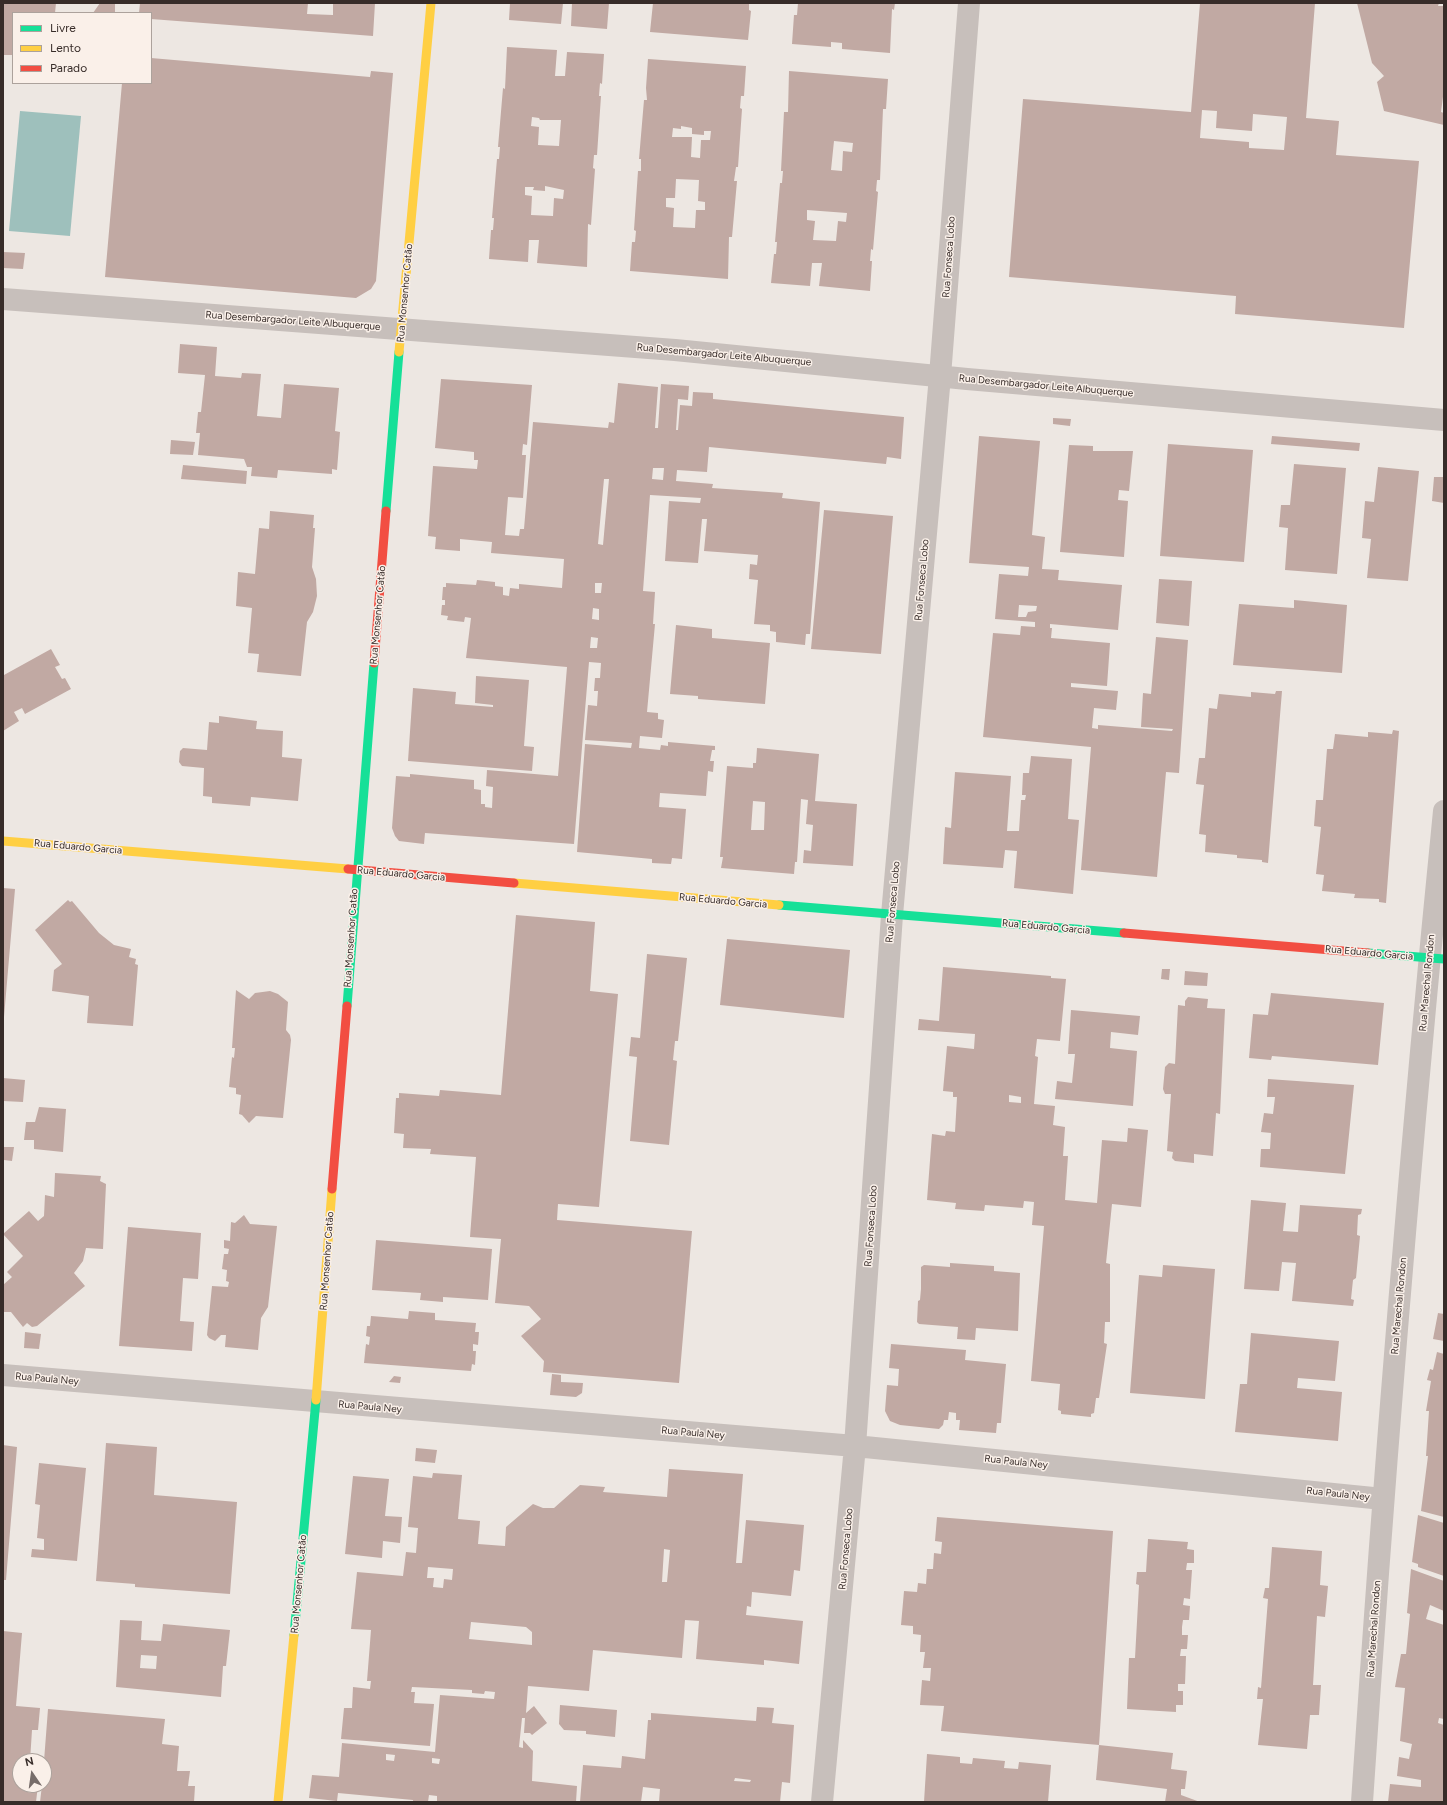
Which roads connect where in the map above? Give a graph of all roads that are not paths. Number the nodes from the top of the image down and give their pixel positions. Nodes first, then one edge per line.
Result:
1 (431, 3) edge
2 (969, 3) edge
3 (3, 299) edge
4 (401, 329) junction
5 (940, 376) junction
6 (1444, 420) edge
7 (1444, 811) edge
8 (3, 841) edge
9 (357, 870) junction
10 (892, 915) junction
11 (1437, 958) edge
12 (3, 1375) edge
13 (316, 1403) junction
14 (855, 1446) junction
15 (1383, 1499) junction
16 (278, 1802) edge
17 (822, 1802) edge
18 (1362, 1802) edge

1 - 4 street, Rua Monsenhor Catão
2 - 5 street, Rua Fonseca Lobo
3 - 4 street, Rua Desembargador Leite Albuquerque
4 - 5 street, Rua Desembargador Leite Albuquerque
4 - 9 street, Rua Monsenhor Catão
5 - 6 street, Rua Desembargador Leite Albuquerque
5 - 10 street, Rua Fonseca Lobo
7 - 11 street, Rua Marechal Rondon
8 - 9 street, Rua Eduardo Garcia
9 - 10 street, Rua Eduardo Garcia
9 - 13 street, Rua Monsenhor Catão
10 - 11 street, Rua Eduardo Garcia
10 - 14 street, Rua Fonseca Lobo
11 - 15 street, Rua Marechal Rondon
12 - 13 street, Rua Paula Ney
13 - 14 street, Rua Paula Ney
13 - 16 street, Rua Monsenhor Catão
14 - 15 street, Rua Paula Ney
14 - 17 street, Rua Fonseca Lobo
15 - 18 street, Rua Marechal Rondon

